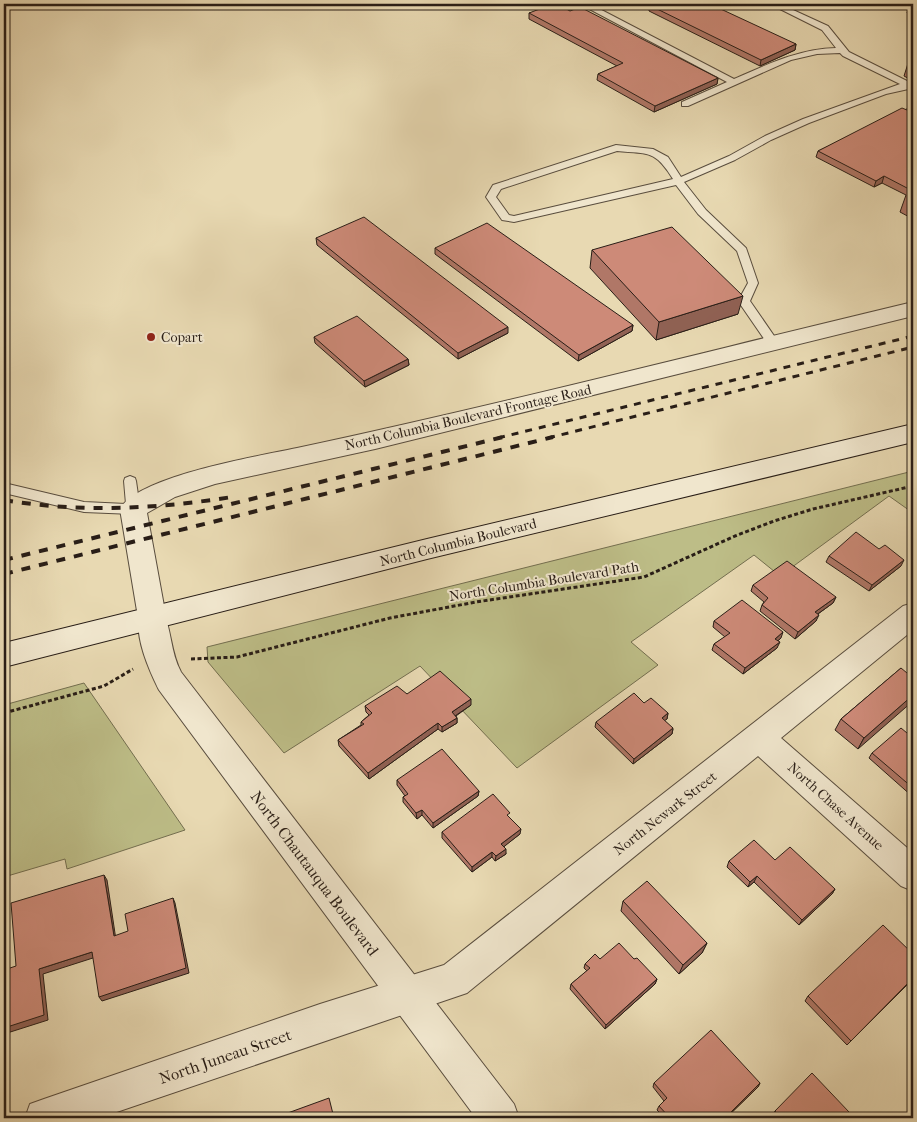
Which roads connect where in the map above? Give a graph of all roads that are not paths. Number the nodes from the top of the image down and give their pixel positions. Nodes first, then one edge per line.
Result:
1 (584, 4) edge
2 (774, 4) edge
3 (842, 50) junction
4 (734, 82) junction
5 (910, 86) edge
6 (685, 104) dead end
7 (679, 181) junction
8 (913, 309) edge
9 (773, 343) junction
10 (913, 433) edge
11 (130, 481) dead end
12 (4, 488) edge
13 (133, 509) junction
14 (913, 614) edge
15 (152, 617) junction
16 (4, 655) edge
17 (759, 738) junction
18 (913, 875) edge
19 (407, 995) junction
20 (44, 1118) edge
21 (500, 1118) edge

1 - 4 lane
2 - 3 lane
3 - 4 lane
3 - 5 lane
4 - 6 lane
5 - 7 lane
7 - 7 lane
7 - 9 lane
8 - 9 street, North Columbia Boulevard Frontage Road
9 - 13 street, North Columbia Boulevard Frontage Road
10 - 15 street, North Columbia Boulevard
11 - 13 lane
12 - 13 lane
13 - 15 street
14 - 17 street, North Newark Street
15 - 16 street, North Columbia Boulevard
15 - 19 street, North Chautauqua Boulevard
17 - 18 street, North Chase Avenue
17 - 19 street, North Newark Street
19 - 20 street, North Juneau Street
19 - 21 street, North Chautauqua Boulevard

